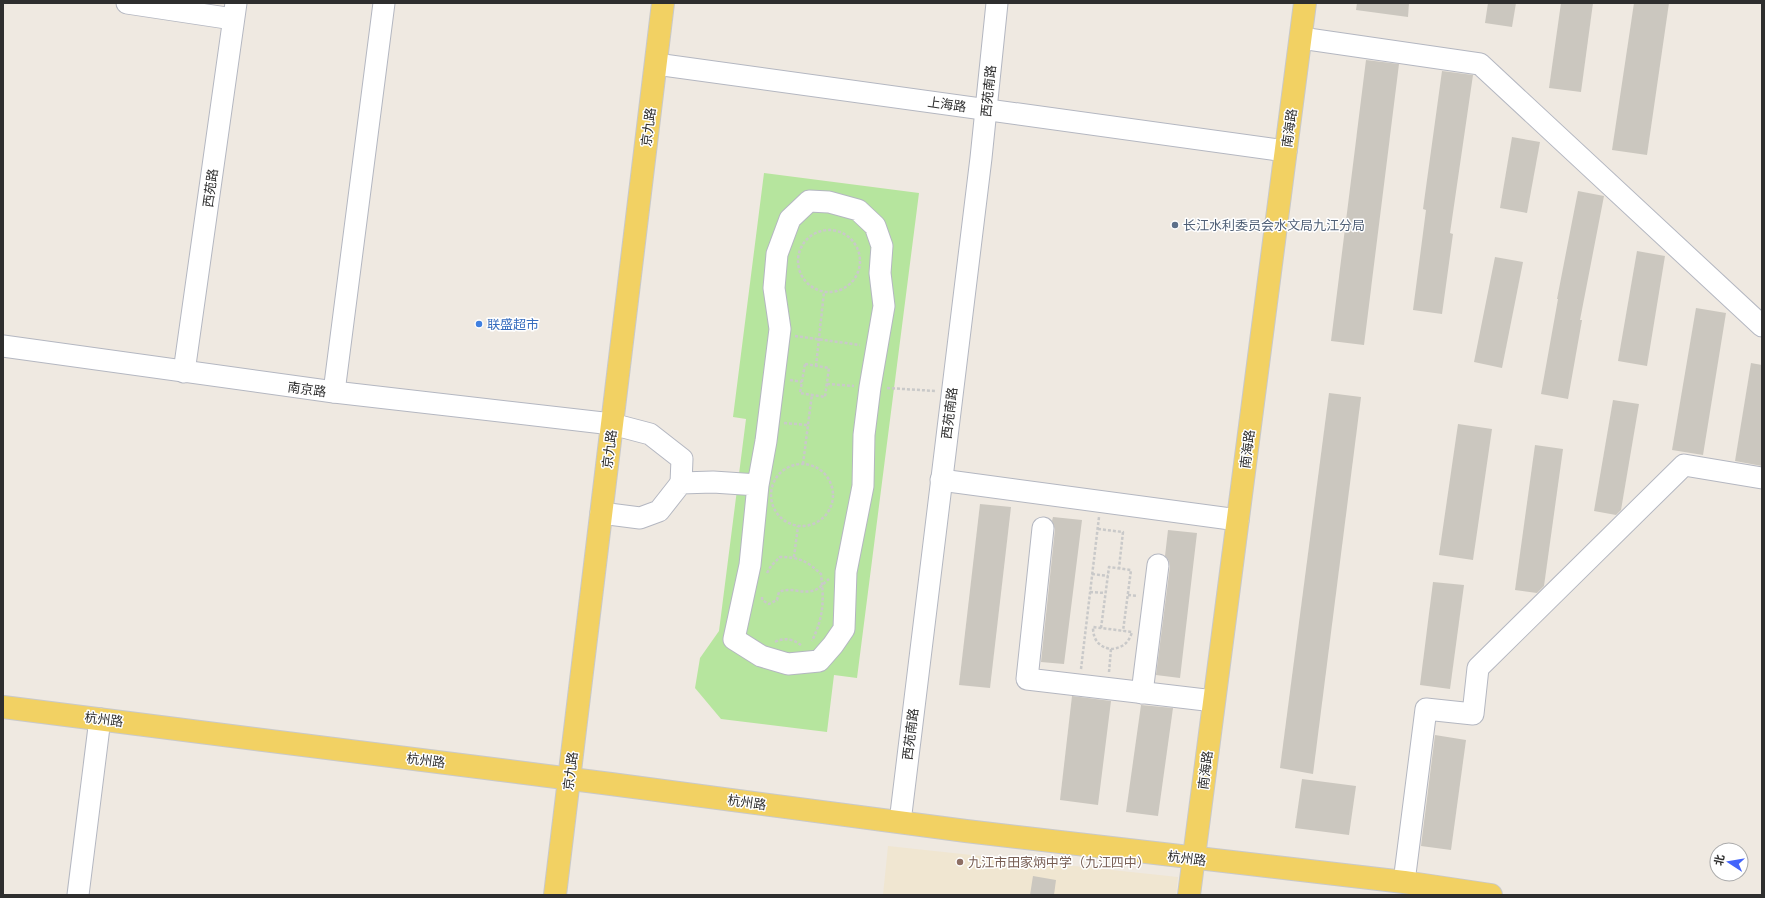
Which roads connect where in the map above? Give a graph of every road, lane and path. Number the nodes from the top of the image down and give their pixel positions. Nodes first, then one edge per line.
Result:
1 (127, 3) edge
2 (384, 3) edge
3 (663, 3) edge
4 (997, 3) edge
5 (1305, 3) edge
6 (234, 11) edge
7 (1301, 38) junction
8 (656, 64) junction
9 (986, 110) junction
10 (1286, 151) junction
11 (824, 292) junction
12 (1762, 326) edge
13 (779, 334) junction
14 (819, 339) junction
15 (3, 346) edge
16 (877, 348) junction
17 (816, 366) junction
18 (184, 372) junction
19 (827, 384) junction
20 (870, 386) junction
21 (334, 392) junction
22 (952, 392) junction
23 (812, 394) junction
24 (768, 422) junction
25 (612, 424) junction
26 (808, 425) junction
27 (803, 464) junction
28 (1762, 478) edge
29 (941, 480) junction
30 (681, 483) junction
31 (758, 485) junction
32 (1100, 501) junction
33 (601, 513) junction
34 (1238, 520) junction
35 (798, 526) junction
36 (1043, 528) dead end
37 (1098, 529) junction
38 (794, 557) junction
39 (1158, 565) dead end
40 (1119, 568) junction
41 (846, 572) junction
42 (1092, 574) junction
43 (1108, 576) junction
44 (764, 579) dead end
45 (822, 584) junction
46 (1090, 592) junction
47 (762, 593) dead end
48 (1105, 593) junction
49 (1101, 628) junction
50 (1124, 631) junction
51 (808, 644) dead end
52 (1112, 649) junction
53 (1079, 686) junction
54 (1107, 689) junction
55 (1142, 693) junction
56 (1214, 701) junction
57 (3, 707) edge
58 (100, 719) junction
59 (569, 779) junction
60 (900, 822) junction
61 (1194, 858) junction
62 (1404, 882) junction
63 (78, 895) edge
64 (555, 895) edge
65 (1189, 895) edge
66 (1491, 895) edge

1 - 6 street
2 - 21 street
3 - 8 main road, 京九路
4 - 9 street, 西苑南路
5 - 7 main road, 南海路
6 - 18 street, 西苑路
7 - 10 main road, 南海路
7 - 12 street
8 - 9 street, 上海路
8 - 25 main road, 京九路
9 - 10 street, 上海路
9 - 22 street, 西苑南路
10 - 34 main road, 南海路
11 - 11 path
11 - 14 path
13 - 14 path
13 - 16 street
13 - 24 street
14 - 16 path
14 - 17 path
15 - 18 street, 南京路
16 - 20 street
17 - 19 path
17 - 23 path
18 - 21 street, 南京路
19 - 20 path
19 - 23 path
20 - 22 path
20 - 41 street
21 - 25 street, 南京路
22 - 29 street, 西苑南路
23 - 26 path
24 - 26 path
24 - 31 street
25 - 30 street, 南京路
25 - 33 main road, 京九路
26 - 27 path
27 - 35 path
27 - 35 path
28 - 62 street
29 - 32 street
29 - 60 street, 西苑南路
30 - 31 street
30 - 33 street
31 - 41 street
32 - 34 street
32 - 37 path
33 - 59 main road, 京九路
34 - 56 main road, 南海路
35 - 38 path
36 - 53 street
37 - 40 path
37 - 42 path
38 - 44 path
38 - 45 path
39 - 55 street
40 - 43 path
40 - 50 path
41 - 45 path
42 - 43 path
42 - 46 path
43 - 48 path
45 - 47 path
45 - 51 path
46 - 48 path
46 - 53 path
48 - 49 path
49 - 50 path
49 - 52 path
50 - 52 path
52 - 54 path
53 - 54 street
54 - 55 street
55 - 56 street
56 - 61 main road, 南海路
57 - 58 main road, 杭州路
58 - 59 main road, 杭州路
58 - 63 street
59 - 60 main road, 杭州路
59 - 64 main road, 京九路
60 - 61 main road, 杭州路
61 - 62 main road, 杭州路
61 - 65 main road, 南海路
62 - 66 main road, 杭州路

